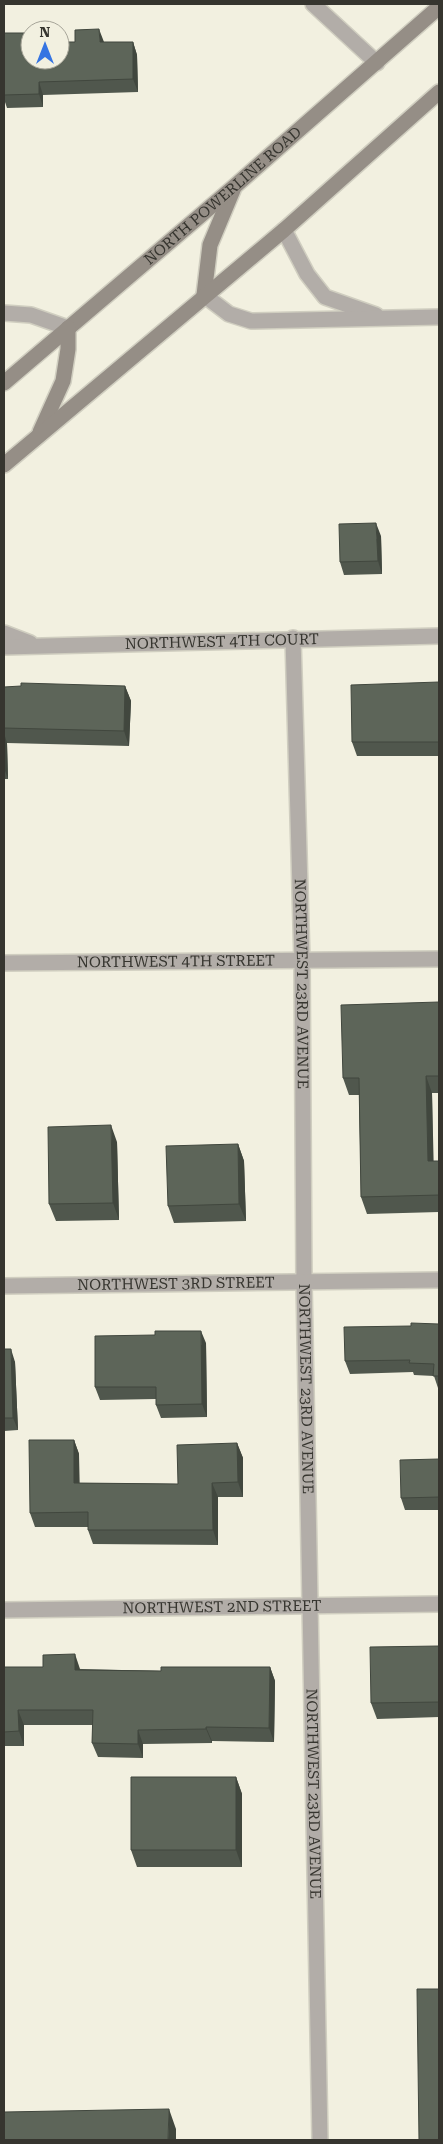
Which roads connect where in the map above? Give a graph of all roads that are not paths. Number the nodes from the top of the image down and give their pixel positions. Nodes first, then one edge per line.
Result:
1 (312, 4) edge
2 (439, 7) edge
3 (377, 63) junction
4 (439, 92) edge
5 (235, 186) junction
6 (284, 230) junction
7 (204, 295) junction
8 (4, 314) edge
9 (439, 317) edge
10 (385, 318) junction
11 (68, 328) junction
12 (4, 383) edge
13 (39, 436) junction
14 (4, 465) edge
15 (4, 633) edge
16 (439, 636) edge
17 (292, 638) junction
18 (39, 646) junction
19 (4, 647) edge
20 (439, 958) edge
21 (302, 961) junction
22 (4, 963) edge
23 (439, 1280) edge
24 (304, 1283) junction
25 (4, 1286) edge
26 (439, 1604) edge
27 (312, 1606) junction
28 (4, 1610) edge
29 (320, 2140) edge

1 - 3 street
2 - 3 main road, NORTH POWERLINE ROAD
3 - 5 main road, NORTH POWERLINE ROAD
4 - 6 main road
5 - 7 main road
5 - 11 main road, NORTH POWERLINE ROAD
6 - 7 main road
6 - 10 street
7 - 10 street
7 - 13 main road
8 - 11 street
9 - 10 street
11 - 12 main road, NORTH POWERLINE ROAD
11 - 13 main road
13 - 14 main road
15 - 18 street
16 - 17 street, NORTHWEST 4TH COURT
17 - 18 street, NORTHWEST 4TH COURT
17 - 21 street, NORTHWEST 23RD AVENUE
18 - 19 street, NORTHWEST 4TH COURT
20 - 21 street, NORTHWEST 4TH STREET
21 - 22 street, NORTHWEST 4TH STREET
21 - 24 street, NORTHWEST 23RD AVENUE
23 - 24 street, NORTHWEST 3RD STREET
24 - 25 street, NORTHWEST 3RD STREET
24 - 27 street, NORTHWEST 23RD AVENUE
26 - 27 street, NORTHWEST 2ND STREET
27 - 28 street, NORTHWEST 2ND STREET
27 - 29 street, NORTHWEST 23RD AVENUE

